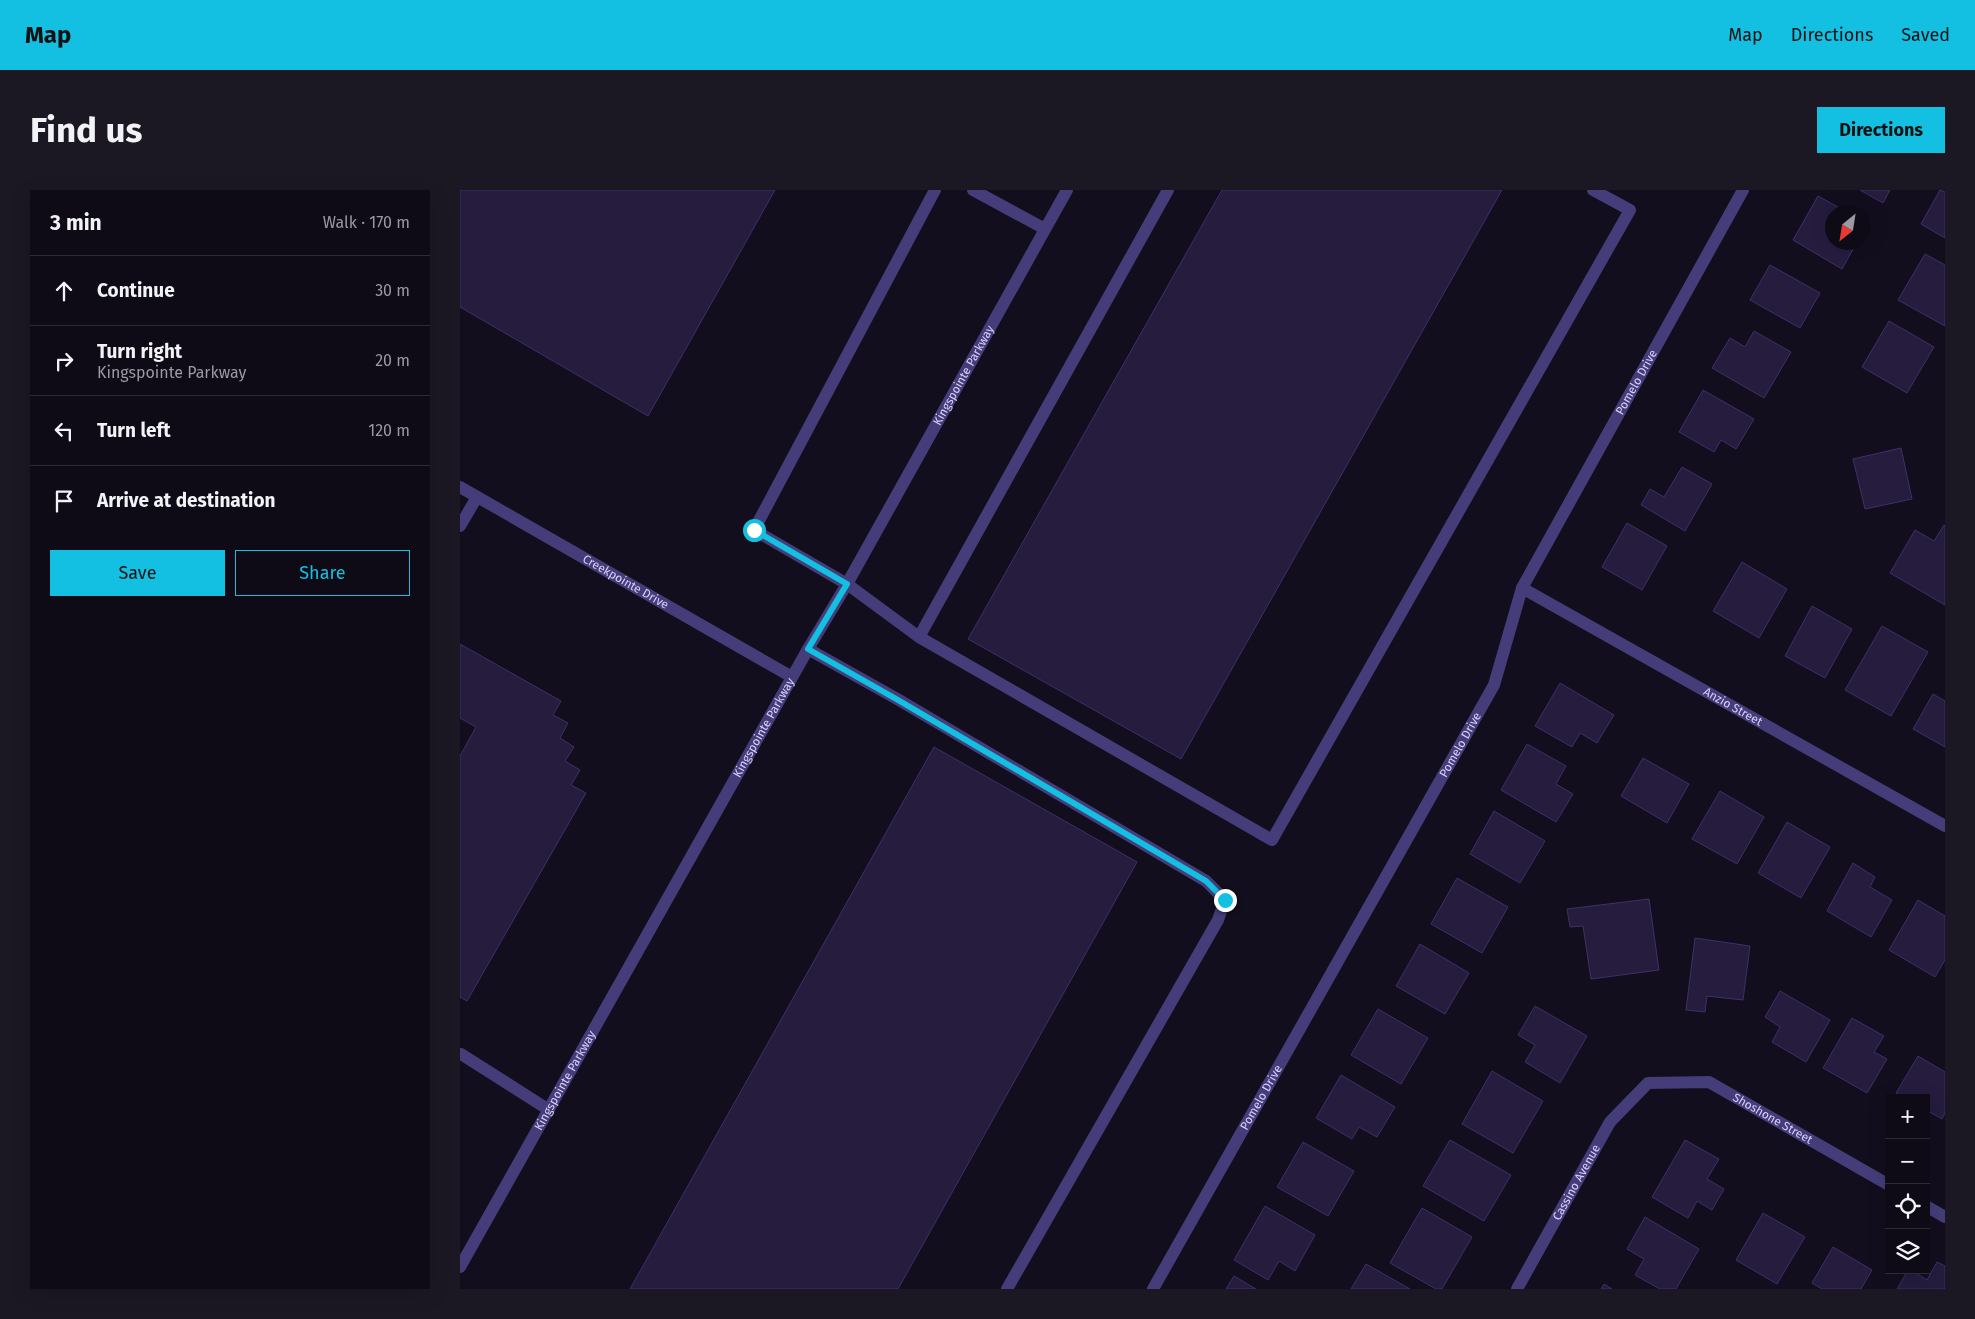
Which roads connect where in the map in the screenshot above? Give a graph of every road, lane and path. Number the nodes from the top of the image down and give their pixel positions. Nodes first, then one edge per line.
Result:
1 (935, 190) edge
2 (973, 190) edge
3 (1067, 190) edge
4 (1168, 190) edge
5 (1593, 190) edge
6 (1743, 190) edge
7 (1045, 229) junction
8 (460, 487) edge
9 (477, 497) junction
10 (460, 526) edge
11 (847, 584) junction
12 (1522, 588) junction
13 (919, 637) junction
14 (808, 649) junction
15 (792, 677) junction
16 (1945, 826) edge
17 (461, 1054) edge
18 (1648, 1083) joint
19 (549, 1110) junction
20 (1887, 1184) edge
21 (1930, 1208) edge
22 (1945, 1217) edge
23 (460, 1267) edge
24 (1008, 1289) edge
25 (1153, 1289) edge
26 (1517, 1289) edge

1 - 11 street
2 - 7 street
3 - 7 street, Kingspointe Parkway
4 - 13 street
5 - 13 street
6 - 12 street, Pomelo Drive
7 - 11 street, Kingspointe Parkway
8 - 9 street, Creekpointe Drive
9 - 10 street
9 - 15 street, Creekpointe Drive
11 - 13 street
11 - 14 street, Kingspointe Parkway
12 - 16 street, Anzio Street
12 - 25 street, Pomelo Drive
14 - 15 street, Kingspointe Parkway
14 - 24 street
15 - 19 street, Kingspointe Parkway
17 - 19 street
18 - 20 street, Shoshone Street
18 - 26 street, Cassino Avenue
19 - 23 street, Kingspointe Parkway
21 - 22 street

